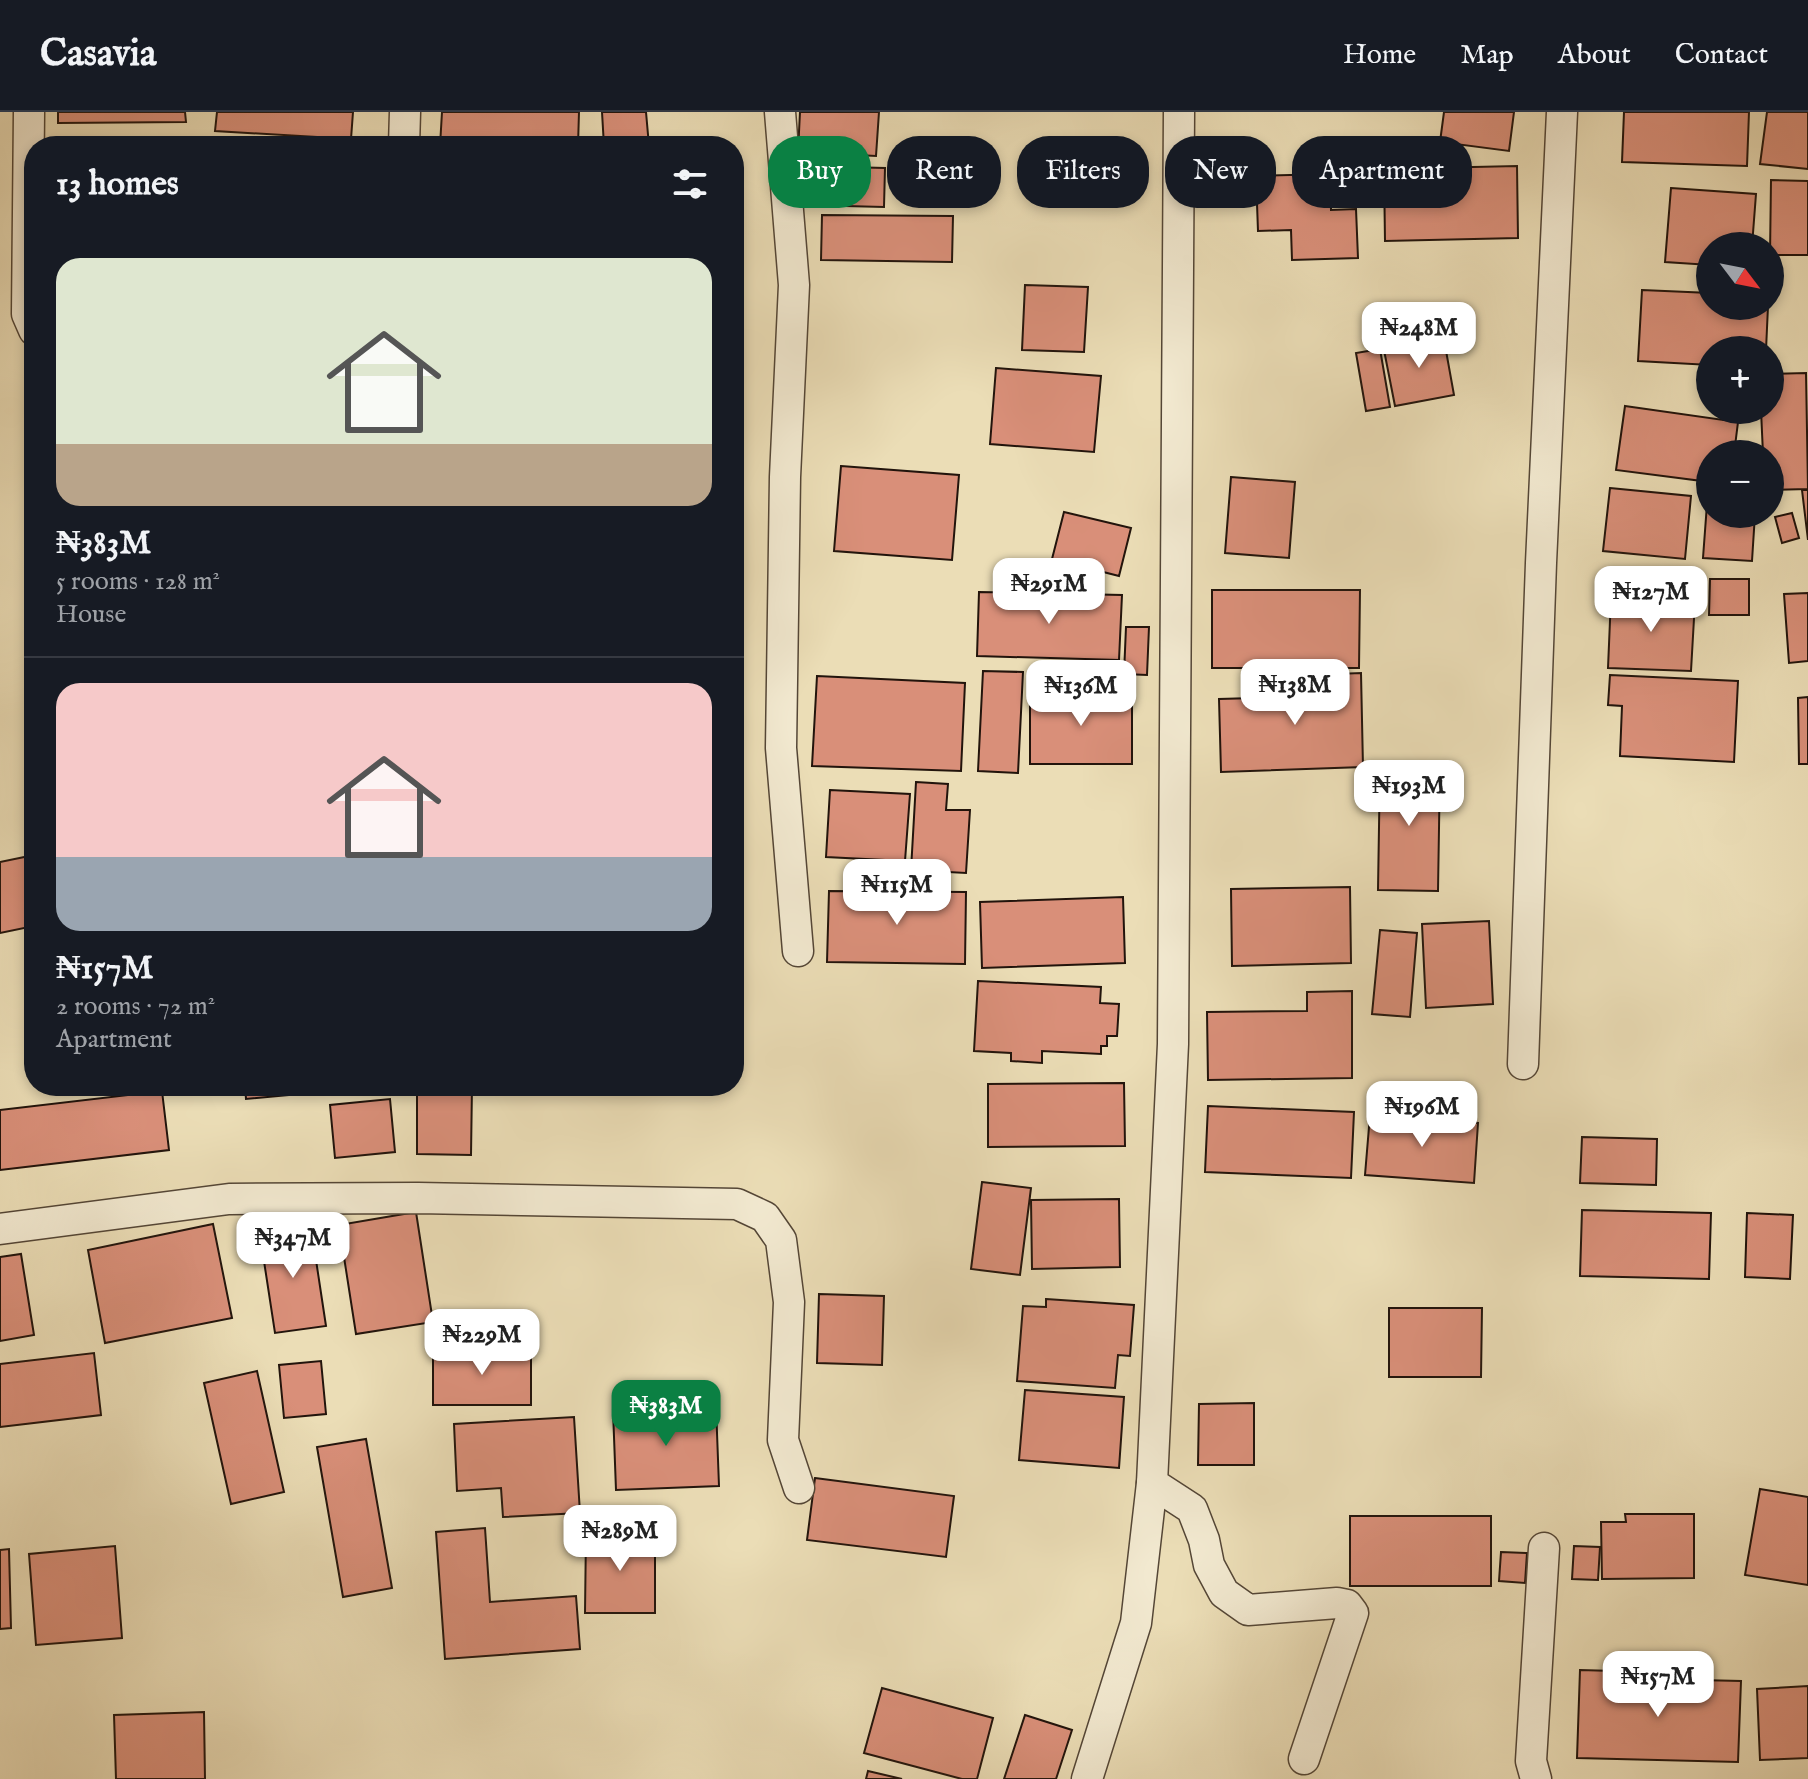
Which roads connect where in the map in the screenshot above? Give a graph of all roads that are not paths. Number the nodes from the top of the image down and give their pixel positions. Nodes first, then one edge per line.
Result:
1 (29, 112) edge
2 (405, 112) edge
3 (780, 112) edge
4 (1179, 112) edge
5 (1562, 112) edge
6 (29, 136) edge
7 (404, 136) edge
8 (798, 951) dead end
9 (1523, 1064) dead end
10 (0, 1229) edge
11 (1152, 1483) junction
12 (799, 1488) dead end
13 (1544, 1548) dead end
14 (1304, 1759) dead end
15 (1087, 1779) edge
16 (1536, 1779) edge

1 - 6 street
2 - 7 street
3 - 8 street
4 - 11 street
5 - 9 street
10 - 12 street
11 - 14 street
11 - 15 street
13 - 16 street

